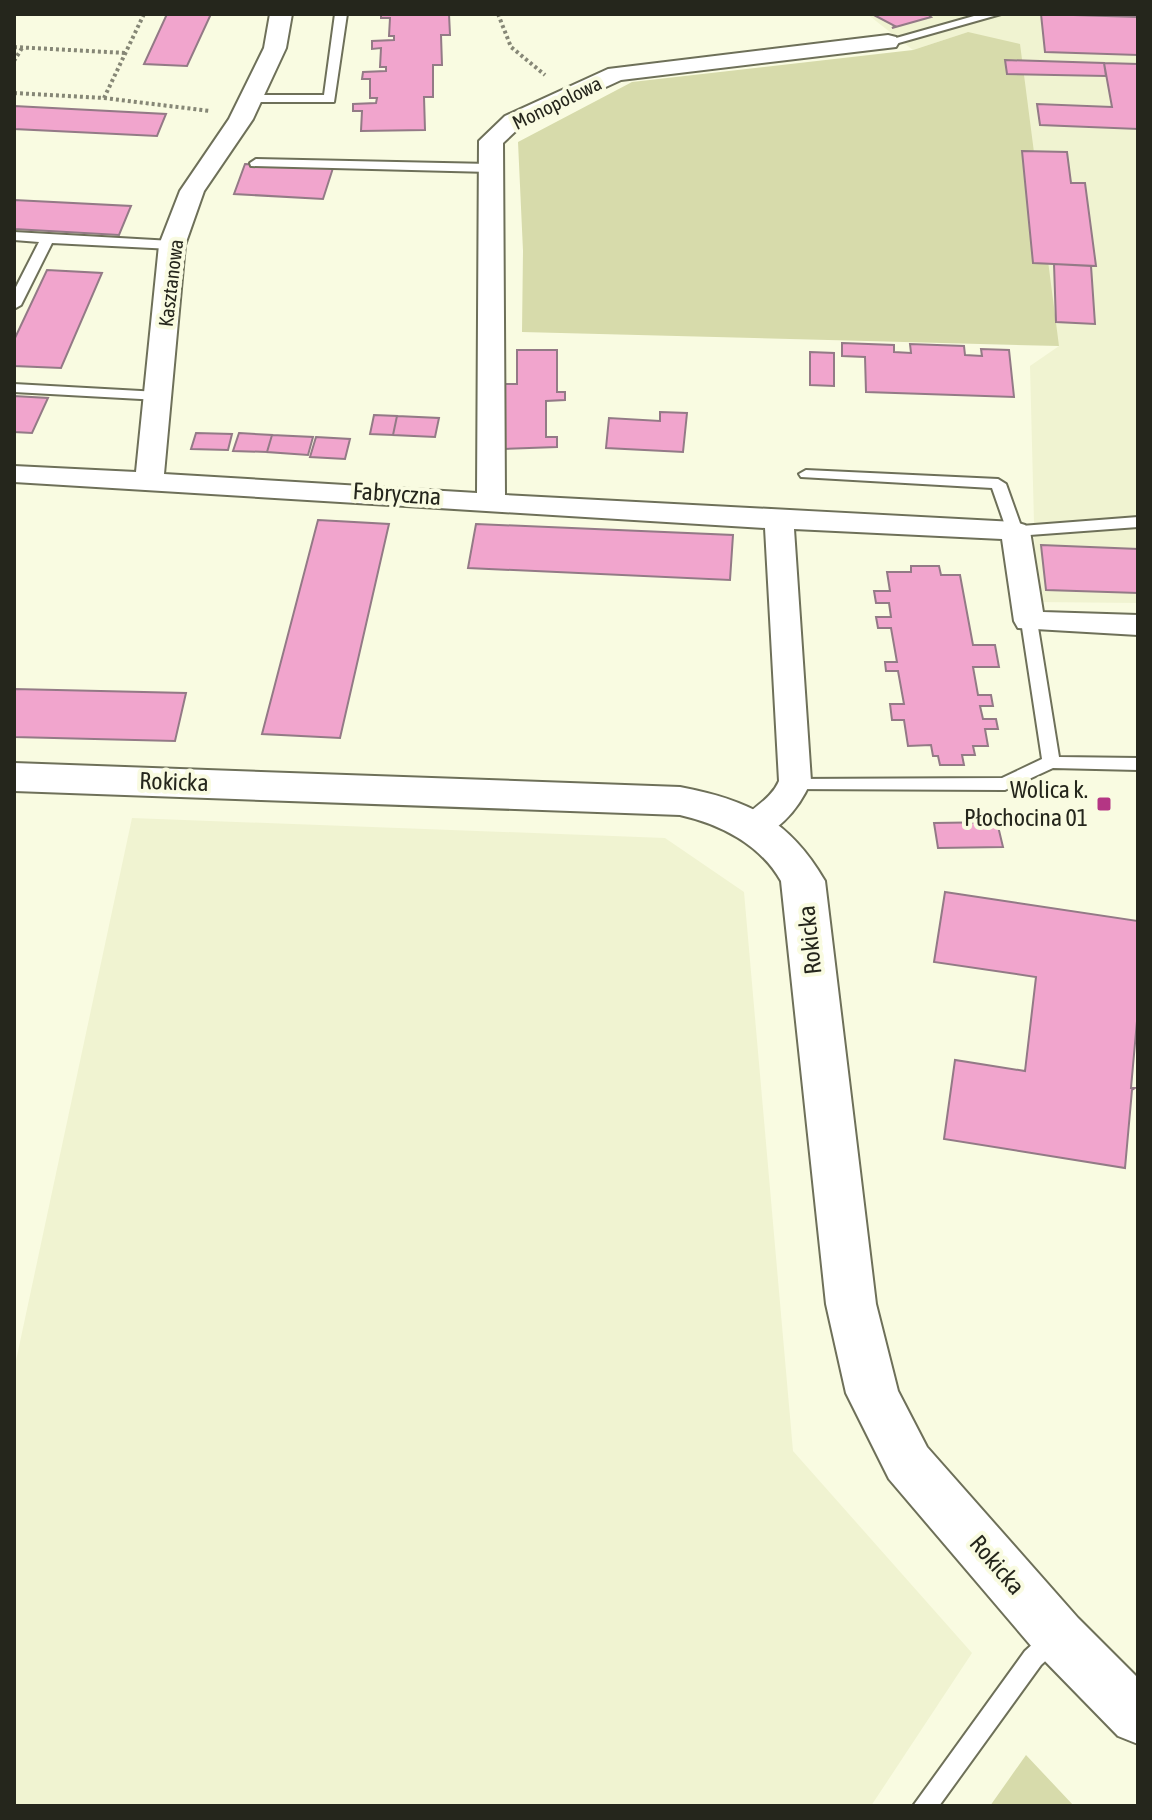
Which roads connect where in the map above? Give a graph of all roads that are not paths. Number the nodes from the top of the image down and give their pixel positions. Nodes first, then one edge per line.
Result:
1 (281, 14) edge
2 (341, 14) edge
3 (995, 14) edge
4 (888, 42) joint
5 (245, 109) junction
6 (256, 163) dead end
7 (490, 168) junction
8 (14, 236) edge
9 (47, 239) junction
10 (172, 245) junction
11 (14, 305) edge
12 (14, 388) edge
13 (159, 396) junction
14 (14, 474) edge
15 (806, 474) dead end
16 (149, 481) junction
17 (491, 500) junction
18 (779, 521) junction
19 (1138, 522) edge
20 (1015, 531) junction
21 (1029, 621) junction
22 (1138, 625) edge
23 (1051, 762) junction
24 (1138, 764) edge
25 (14, 777) edge
26 (793, 785) junction
27 (753, 827) junction
28 (1058, 1636) junction
29 (1138, 1717) edge
30 (925, 1806) edge

1 - 5 street, Kasztanowa
2 - 5 lane
3 - 4 lane
4 - 7 street, Monopolowa
5 - 10 street, Kasztanowa
6 - 7 lane
7 - 17 street, Monopolowa
8 - 9 lane
9 - 10 lane
9 - 11 lane
10 - 13 street, Kasztanowa
12 - 13 lane
13 - 16 street, Kasztanowa
14 - 16 street, Fabryczna
15 - 20 lane
16 - 17 street, Fabryczna
17 - 18 street, Fabryczna
18 - 20 street, Fabryczna
18 - 26 street
19 - 20 lane
20 - 21 street
21 - 22 street
21 - 23 lane
23 - 24 lane
23 - 26 lane
25 - 27 main road, Rokicka
26 - 27 street
27 - 28 main road, Rokicka
28 - 29 main road, Rokicka
28 - 30 lane

